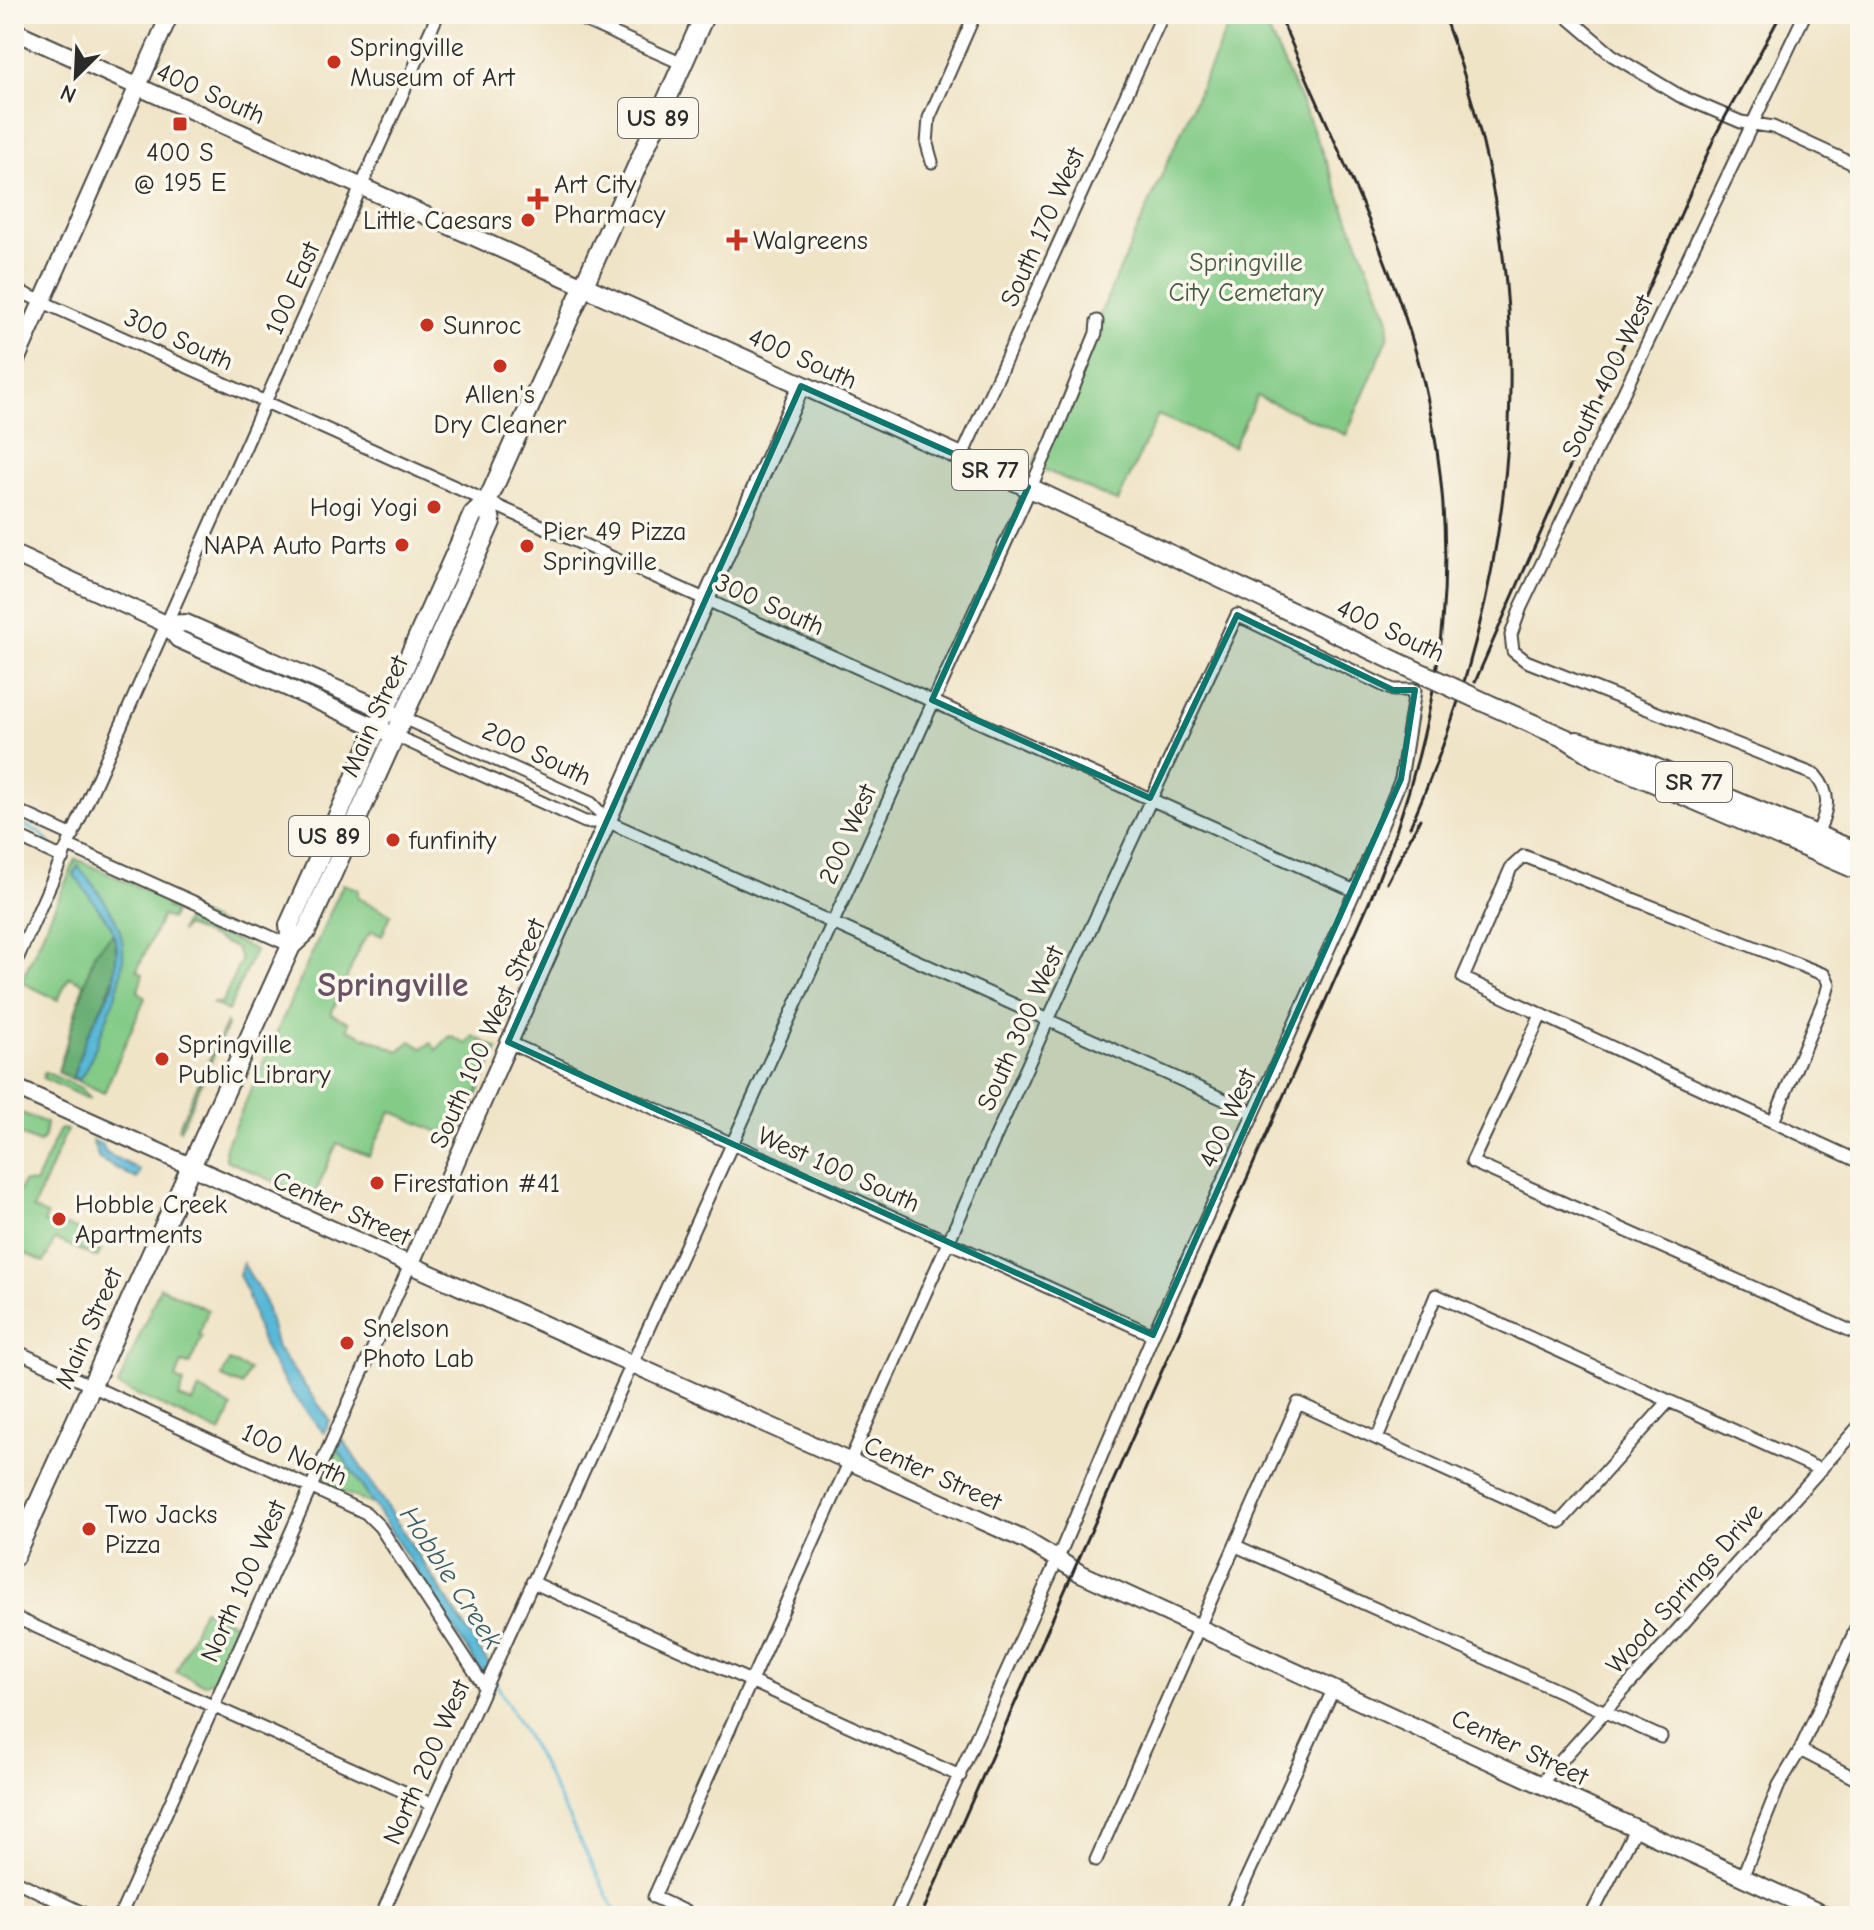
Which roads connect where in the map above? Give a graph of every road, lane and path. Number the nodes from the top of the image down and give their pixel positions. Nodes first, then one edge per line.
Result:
1 (170, 14) edge
2 (438, 14) edge
3 (570, 14) edge
4 (705, 14) edge
5 (959, 14) edge
6 (1163, 14) edge
7 (1564, 14) edge
8 (1805, 14) edge
9 (973, 17) edge
10 (14, 31) edge
11 (683, 64) junction
12 (136, 88) junction
13 (1753, 122) junction
14 (932, 162) dead end
15 (1860, 167) edge
16 (362, 188) junction
17 (581, 285) junction
18 (14, 289) edge
19 (41, 302) junction
20 (1097, 321) dead end
21 (14, 365) edge
22 (801, 386) junction
23 (265, 401) junction
24 (961, 458) junction
25 (1028, 487) junction
26 (487, 501) junction
27 (14, 554) edge
28 (706, 599) junction
29 (1237, 615) joint
30 (166, 624) junction
31 (1415, 690) joint
32 (932, 700) junction
33 (393, 714) junction
34 (386, 732) junction
35 (1150, 798) junction
36 (14, 809) edge
37 (609, 822) junction
38 (14, 835) edge
39 (71, 841) junction
40 (1814, 843) junction
41 (1860, 853) edge
42 (63, 858) junction
43 (1860, 871) edge
44 (1355, 891) junction
45 (831, 923) junction
46 (291, 946) junction
47 (14, 966) edge
48 (1541, 1015) junction
49 (1048, 1020) junction
50 (508, 1042) junction
51 (14, 1087) edge
52 (1254, 1113) junction
53 (1773, 1122) junction
54 (729, 1144) junction
55 (1860, 1162) edge
56 (189, 1166) junction
57 (948, 1242) junction
58 (410, 1265) junction
59 (1153, 1335) junction
60 (1860, 1335) edge
61 (14, 1350) edge
62 (632, 1364) junction
63 (91, 1385) junction
64 (1669, 1401) junction
65 (1860, 1425) edge
66 (1377, 1439) junction
67 (850, 1462) junction
68 (1821, 1470) junction
69 (310, 1484) junction
70 (1236, 1546) junction
71 (14, 1557) edge
72 (1058, 1558) junction
73 (532, 1582) junction
74 (14, 1617) edge
75 (1860, 1620) edge
76 (1200, 1629) junction
77 (751, 1681) junction
78 (484, 1686) junction
79 (1334, 1688) junction
80 (213, 1703) junction
81 (1601, 1712) junction
82 (1661, 1737) dead end
83 (1800, 1750) junction
84 (960, 1776) junction
85 (1860, 1781) edge
86 (1542, 1782) junction
87 (431, 1804) junction
88 (1636, 1827) junction
89 (1096, 1860) dead end
90 (1742, 1878) junction
91 (14, 1880) edge
92 (89, 1916) edge
93 (120, 1916) edge
94 (381, 1916) edge
95 (694, 1916) edge
96 (895, 1916) edge
97 (1229, 1916) edge
98 (1591, 1916) edge
99 (1827, 1916) edge

1 - 12 street
2 - 16 street, 100 East
3 - 11 street
4 - 11 main road, US 89
5 - 9 street
6 - 24 street, South 170 West
7 - 13 street
8 - 13 street, South 400 West
9 - 14 street
10 - 12 street, 400 South
11 - 17 main road, Main Street / US 89
12 - 16 street, 400 South
12 - 19 street
13 - 15 street
13 - 40 street, South 400 West
16 - 17 street, 400 South
16 - 23 street, 100 East
17 - 22 main road, 400 South / SR 77
17 - 26 main road, Main Street / US 89
18 - 19 street, 300 South
19 - 21 street
19 - 23 street, 300 South
20 - 25 street, 200 West
22 - 24 main road, 400 South / SR 77
22 - 28 street, South 100 West Street
23 - 26 street, 300 South
23 - 30 street, 100 East
24 - 25 main road, 400 South / SR 77
25 - 32 street, 200 West
25 - 40 main road, 400 South / SR 77, bridge
26 - 28 street, 300 South
26 - 33 main road, Main Street / US 89
27 - 30 street
28 - 32 street, 300 South
28 - 37 street, South 100 West Street
29 - 31 street, 400 South
29 - 35 street, South 300 West
30 - 33 street, 200 South
30 - 34 street, 200 South
30 - 39 street, 100 East
31 - 44 street, 400 West
32 - 35 street, 300 South
32 - 45 street, 200 West
33 - 34 main road, Main Street / US 89
33 - 37 street, 200 South
34 - 37 street, 200 South
34 - 46 main road, Main Street / US 89
35 - 44 street, 300 South
35 - 49 street, South 300 West
36 - 39 street
37 - 45 street
37 - 50 street, South 100 West Street
38 - 42 street
39 - 42 street, 100 East
39 - 46 street
40 - 41 main road, 400 South / SR 77
40 - 43 main road, 400 South / SR 77
42 - 47 street, 100 East
44 - 52 street, 400 West
45 - 49 street
45 - 54 street, 200 West
46 - 56 main road, Main Street / US 89
48 - 53 street
48 - 53 street
48 - 60 street
49 - 52 street
49 - 57 street, South 300 West
50 - 54 street, West 100 South
50 - 58 street, South 100 West Street
51 - 56 street, Center Street
52 - 59 street, 400 West
53 - 55 street
54 - 57 street, West 100 South
54 - 62 street, 200 West
56 - 58 street, Center Street
56 - 63 main road, Main Street / US 89
57 - 59 street, West 100 South
57 - 67 street, South 300 West
58 - 62 street, Center Street
58 - 69 street, North 100 West
59 - 72 street, 400 West
61 - 63 street, 100 North
62 - 67 street, Center Street
62 - 73 street, North 200 West
63 - 69 street, 100 North
63 - 71 main road, Main Street / US 89
64 - 66 street
64 - 66 street
64 - 68 street
65 - 68 street, Wood Springs Drive
66 - 70 street
67 - 72 street, Center Street
67 - 77 street, South 300 West
68 - 81 street, Wood Springs Drive
69 - 78 street, 100 North
69 - 80 street, North 100 West
70 - 76 street
70 - 81 street
72 - 76 street, Center Street
72 - 84 street, 400 West
73 - 77 street
73 - 78 street, North 200 West
74 - 80 street
75 - 83 street
76 - 79 street, Center Street
76 - 89 street
77 - 84 street
77 - 95 street, South 300 West
78 - 87 street, North 200 West
79 - 86 street, Center Street
79 - 97 street
80 - 87 street
80 - 93 street, North 100 West
81 - 82 street
81 - 86 street, Wood Springs Drive
83 - 85 street
83 - 90 street
84 - 96 street, 400 West
86 - 88 street, Center Street
87 - 94 street, North 200 West
88 - 90 street, Center Street
88 - 98 street
90 - 99 street, Center Street
91 - 92 street

